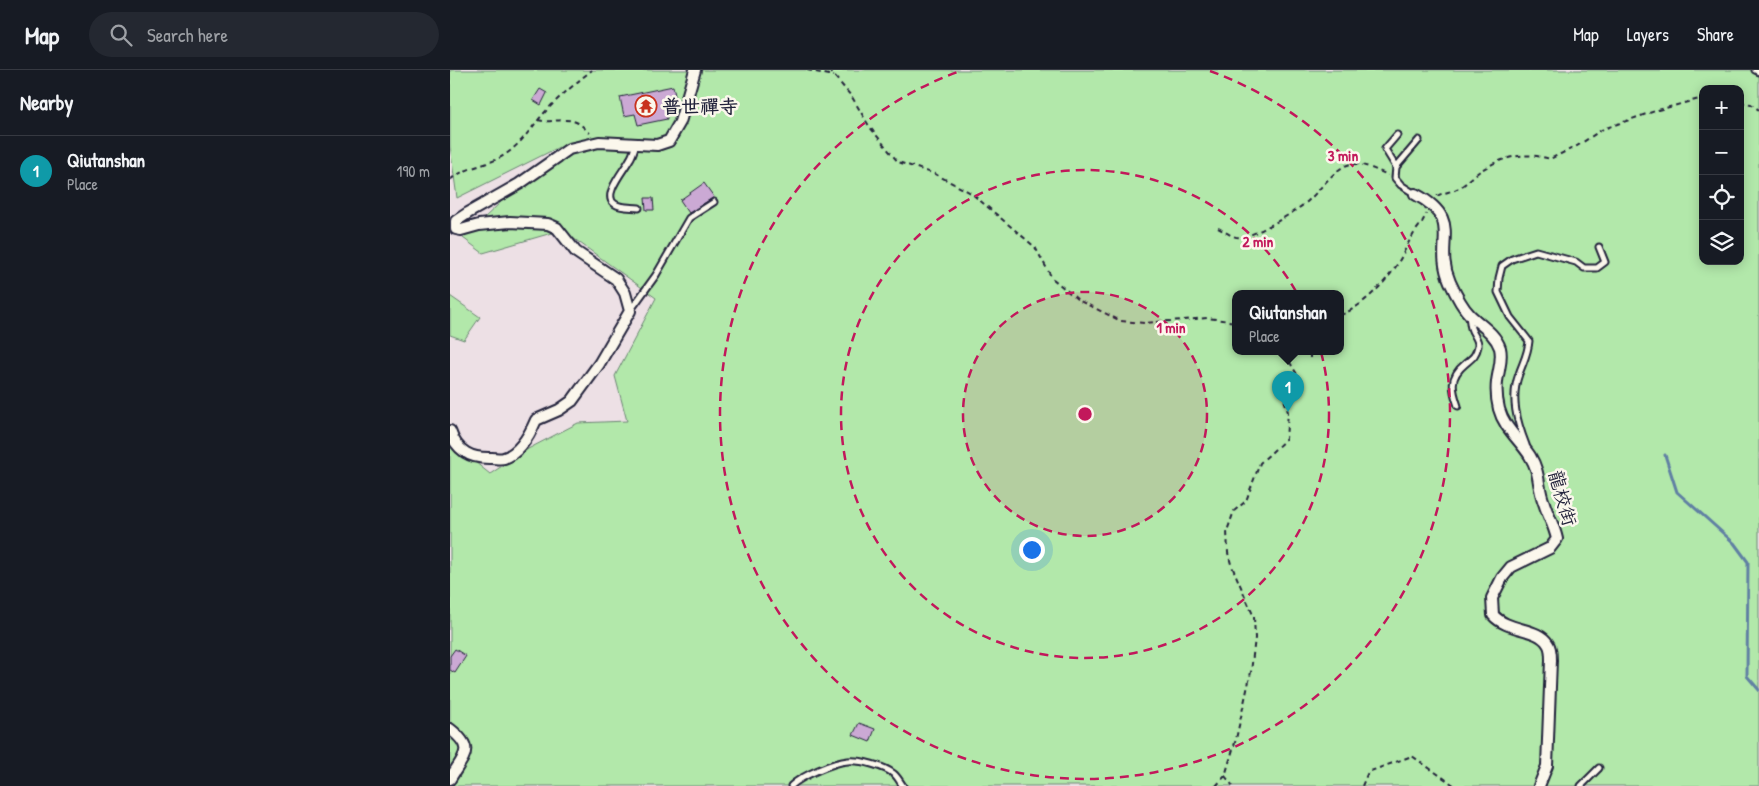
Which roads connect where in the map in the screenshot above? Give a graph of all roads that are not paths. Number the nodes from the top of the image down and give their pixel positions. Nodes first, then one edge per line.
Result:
1 (695, 70) edge
2 (1755, 70) edge
3 (1759, 72) edge
4 (1397, 135) dead end
5 (1418, 140) dead end
6 (636, 144) junction
7 (1396, 167) junction
8 (1415, 194) joint
9 (714, 202) dead end
10 (639, 208) dead end
11 (1599, 247) dead end
12 (630, 311) junction
13 (1469, 314) junction
14 (1458, 406) dead end
15 (450, 431) edge
16 (1530, 455) junction
17 (450, 729) edge
18 (1599, 768) dead end
19 (450, 781) edge
20 (450, 786) edge
21 (791, 786) edge
22 (903, 786) edge
23 (1539, 786) edge
24 (1581, 786) edge

1 - 6 street
2 - 3 lane
4 - 7 lane
5 - 7 lane
6 - 10 lane
6 - 12 street
7 - 8 lane
8 - 13 street, 龍校街
9 - 12 lane
11 - 16 lane
12 - 15 street
13 - 14 lane
13 - 16 street, 龍校街
16 - 23 street, 龍校街
17 - 19 street
18 - 24 lane
19 - 20 street
21 - 22 lane

